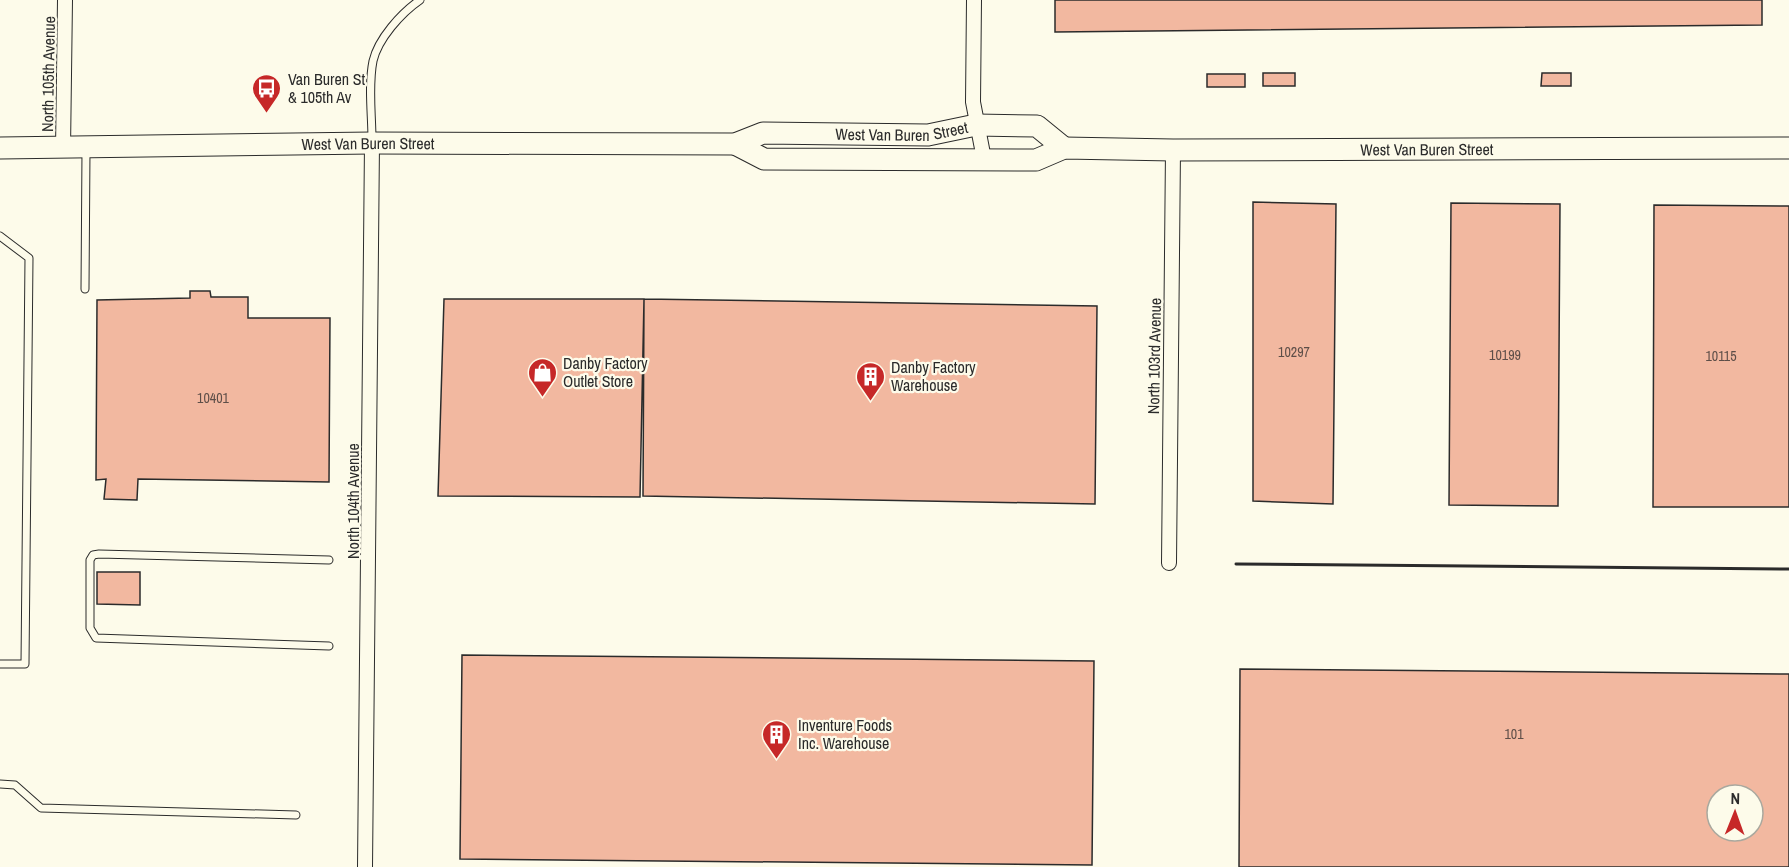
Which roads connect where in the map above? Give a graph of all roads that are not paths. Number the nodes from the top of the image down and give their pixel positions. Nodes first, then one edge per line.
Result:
1 (65, 0) edge
2 (407, 0) edge
3 (420, 0) edge
4 (974, 0) edge
5 (407, 9) junction
6 (976, 125) junction
7 (372, 143) junction
8 (735, 144) junction
9 (0, 148) edge
10 (86, 148) junction
11 (1064, 148) junction
12 (1789, 148) edge
13 (63, 149) junction
14 (1173, 150) junction
15 (839, 159) junction
16 (984, 159) junction
17 (0, 236) edge
18 (85, 289) dead end
19 (328, 560) dead end
20 (1169, 563) dead end
21 (329, 646) dead end
22 (0, 664) edge
23 (0, 784) edge
24 (296, 815) dead end
25 (365, 863) edge

1 - 13 street, North 105th Avenue
2 - 5 lane
3 - 5 lane
4 - 6 street
5 - 7 lane
6 - 8 main road, West Van Buren Street
6 - 11 main road, West Van Buren Street
6 - 15 main road
6 - 16 street
7 - 8 main road, West Van Buren Street
7 - 10 main road, West Van Buren Street
7 - 25 street, North 104th Avenue
8 - 15 main road, West Van Buren Street
9 - 13 main road, West Van Buren Street
10 - 13 main road, West Van Buren Street
10 - 18 lane
11 - 14 main road, West Van Buren Street
11 - 16 main road, West Van Buren Street
12 - 14 main road, West Van Buren Street
14 - 20 street, North 103rd Avenue
15 - 16 main road, West Van Buren Street
17 - 22 lane
19 - 21 lane
23 - 24 lane

